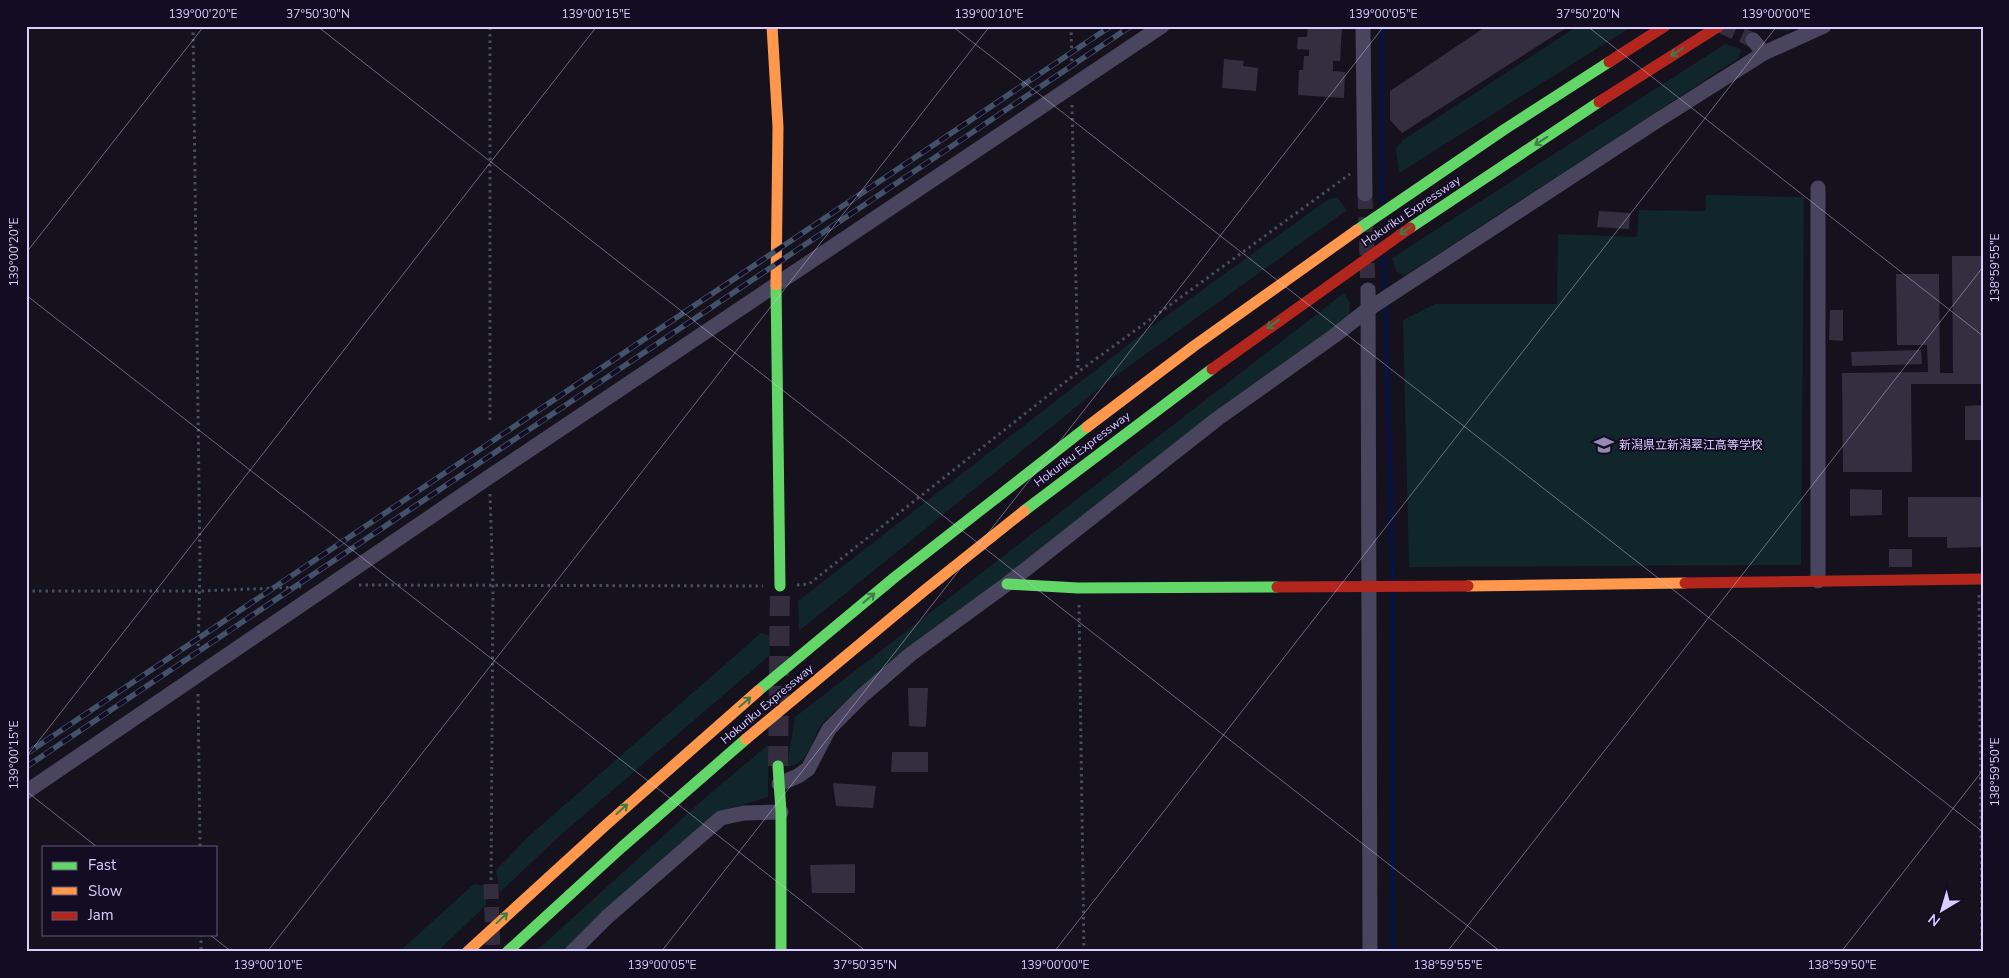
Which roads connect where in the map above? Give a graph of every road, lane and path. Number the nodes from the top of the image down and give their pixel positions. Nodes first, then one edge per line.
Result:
1 (193, 26) edge
2 (490, 26) edge
3 (772, 26) edge
4 (1071, 26) edge
5 (1162, 26) edge
6 (1363, 26) edge
7 (1665, 26) edge
8 (1719, 26) edge
9 (1824, 26) edge
10 (1753, 40) tunnel mouth
11 (1764, 53) junction
12 (1072, 88) junction
13 (1366, 174) junction
14 (1818, 188) dead end
15 (1365, 194) tunnel mouth
16 (776, 285) junction
17 (1368, 290) tunnel mouth
18 (1367, 310) junction
19 (1078, 372) junction
20 (490, 420) dead end
21 (489, 477) junction
22 (1981, 579) edge
23 (1818, 581) junction
24 (1007, 584) junction
25 (332, 585) junction
26 (493, 585) junction
27 (303, 586) dead end
28 (780, 586) junction
29 (1367, 587) junction
30 (1078, 588) junction
31 (200, 590) junction
32 (26, 591) edge
33 (198, 674) junction
34 (778, 766) tunnel mouth
35 (779, 784) junction
36 (26, 792) edge
37 (781, 812) junction
38 (200, 846) edge
39 (491, 884) tunnel mouth
40 (201, 936) edge
41 (201, 952) edge
42 (467, 952) edge
43 (507, 952) edge
44 (572, 952) edge
45 (781, 952) edge
46 (1084, 952) edge
47 (1370, 952) edge
48 (1982, 952) edge

1 - 31 path
2 - 20 path
3 - 16 main road
4 - 12 path
5 - 12 street
6 - 13 street
42 -> 7 main road, Hokuriku Expressway
8 -> 43 main road, Hokuriku Expressway
9 - 11 street
10 - 11 street
11 - 18 street
12 - 16 street
12 - 19 path
13 - 15 street
13 - 19 path
14 - 23 street
16 - 21 street
16 - 28 main road
17 - 18 street
18 - 24 street
18 - 29 street
19 - 28 path
21 - 25 street
21 - 26 path
22 - 23 main road
22 - 48 path
23 - 29 main road
24 - 30 main road
24 - 35 street
25 - 26 path
25 - 33 street
26 - 28 path
26 - 39 path
27 - 31 path
29 - 30 main road
29 - 47 street
30 - 46 path
31 - 32 path
31 - 33 path
33 - 36 street
33 - 38 path
34 - 35 main road
35 - 37 main road
37 - 44 street
37 - 45 main road
40 - 41 path

